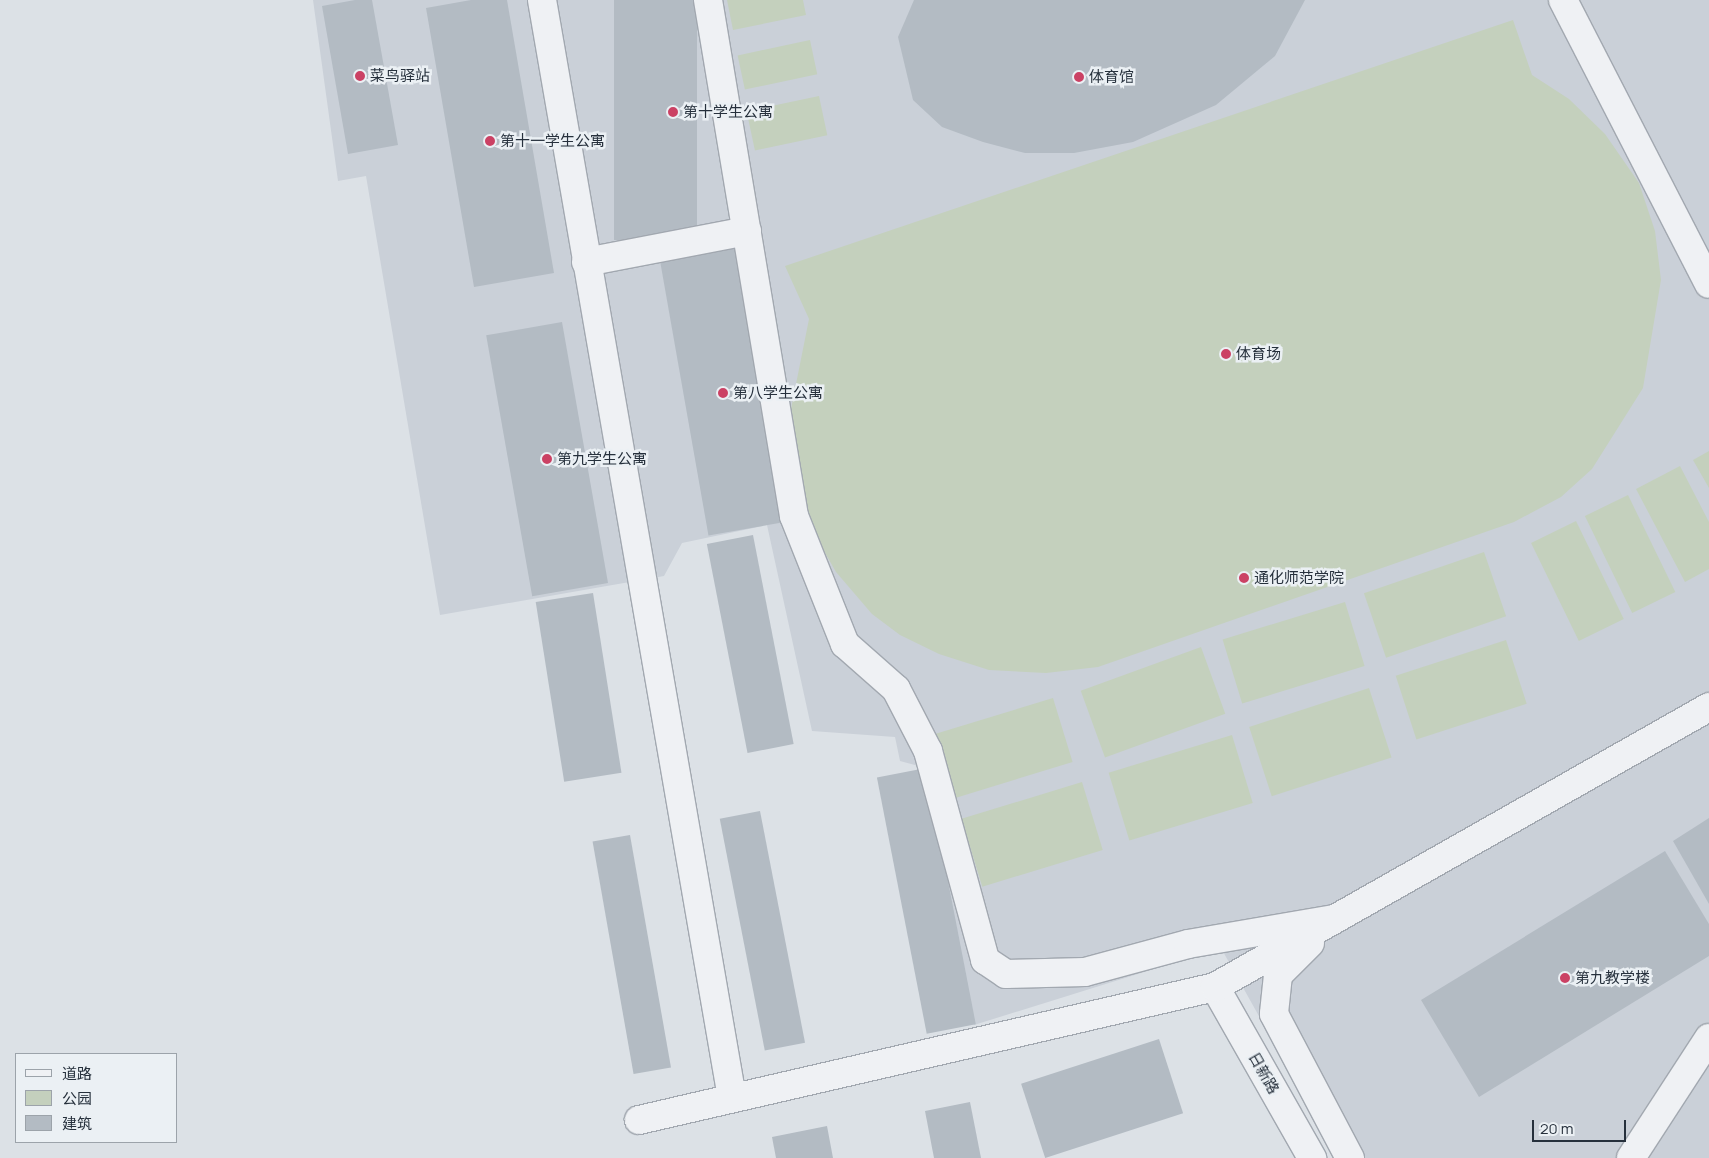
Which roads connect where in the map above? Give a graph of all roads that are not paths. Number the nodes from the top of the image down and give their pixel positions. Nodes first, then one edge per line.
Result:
1 (542, 0) edge
2 (708, 0) edge
3 (1563, 0) edge
4 (747, 231) junction
5 (586, 262) junction
6 (1709, 284) edge
7 (1709, 707) edge
8 (1334, 919) junction
9 (1215, 987) junction
10 (1709, 1038) edge
11 (732, 1098) junction
12 (639, 1120) dead end
13 (1312, 1158) edge
14 (1350, 1158) edge
15 (1631, 1158) edge

1 - 5 street
2 - 4 street
3 - 6 street
4 - 5 street
4 - 8 street
5 - 11 street
7 - 8 street
8 - 9 street
8 - 14 street
9 - 11 street
9 - 13 street, 日新路
10 - 15 street
11 - 12 street

